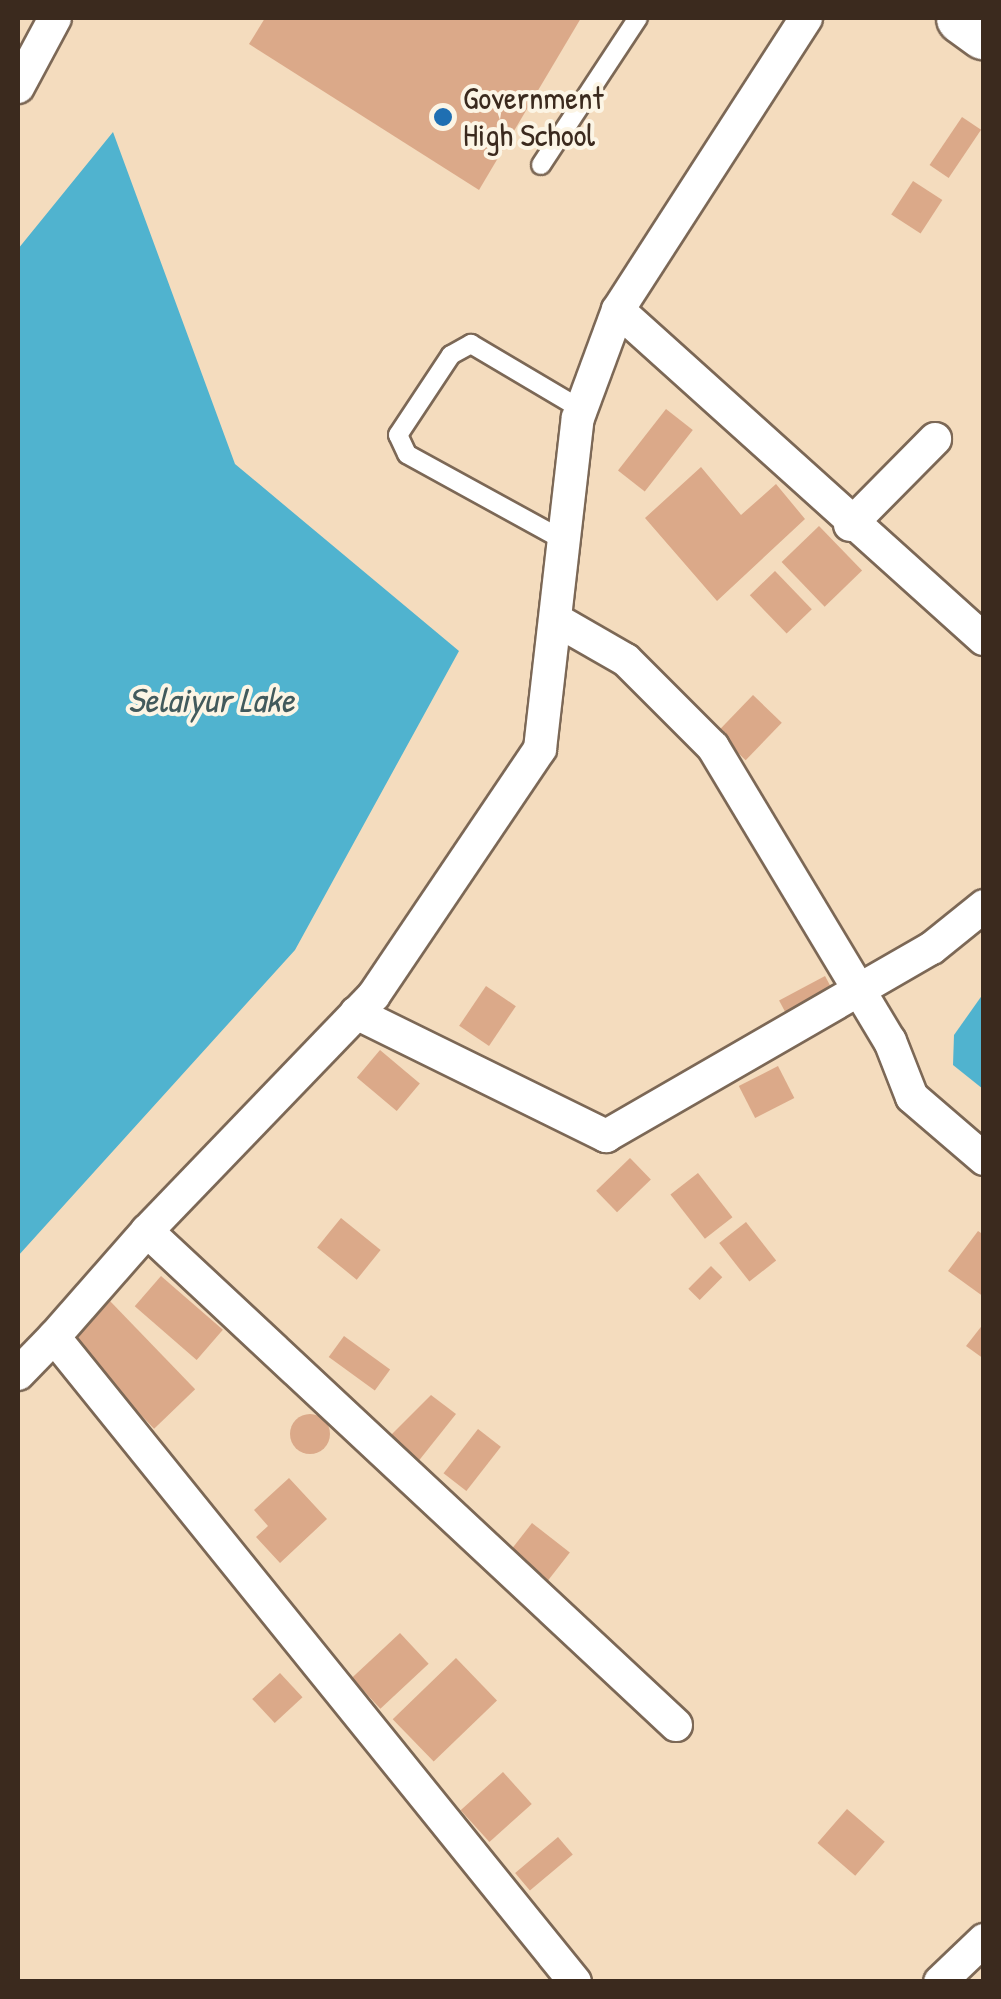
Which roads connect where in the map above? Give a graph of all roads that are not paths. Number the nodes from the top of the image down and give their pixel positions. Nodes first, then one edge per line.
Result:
1 (55, 18) edge
2 (638, 18) edge
3 (806, 18) edge
4 (963, 18) edge
5 (984, 33) edge
6 (18, 88) edge
7 (541, 166) dead end
8 (618, 310) junction
9 (581, 409) junction
10 (935, 440) dead end
11 (850, 524) junction
12 (560, 585) junction
13 (984, 639) edge
14 (984, 906) edge
15 (861, 991) junction
16 (356, 1014) junction
17 (984, 1159) edge
18 (147, 1232) junction
19 (54, 1337) junction
20 (18, 1374) edge
21 (676, 1724) dead end
22 (984, 1940) edge
23 (575, 1982) edge
24 (940, 1982) edge

1 - 6 street
2 - 7 lane
3 - 8 street
4 - 5 main road
8 - 9 street
8 - 11 street
9 - 12 street
9 - 12 lane
10 - 11 street
11 - 13 street
12 - 15 street
12 - 16 street
14 - 15 street
15 - 16 street
15 - 17 street
16 - 18 street
18 - 19 street
18 - 21 street
19 - 20 street
19 - 23 street
22 - 24 street

